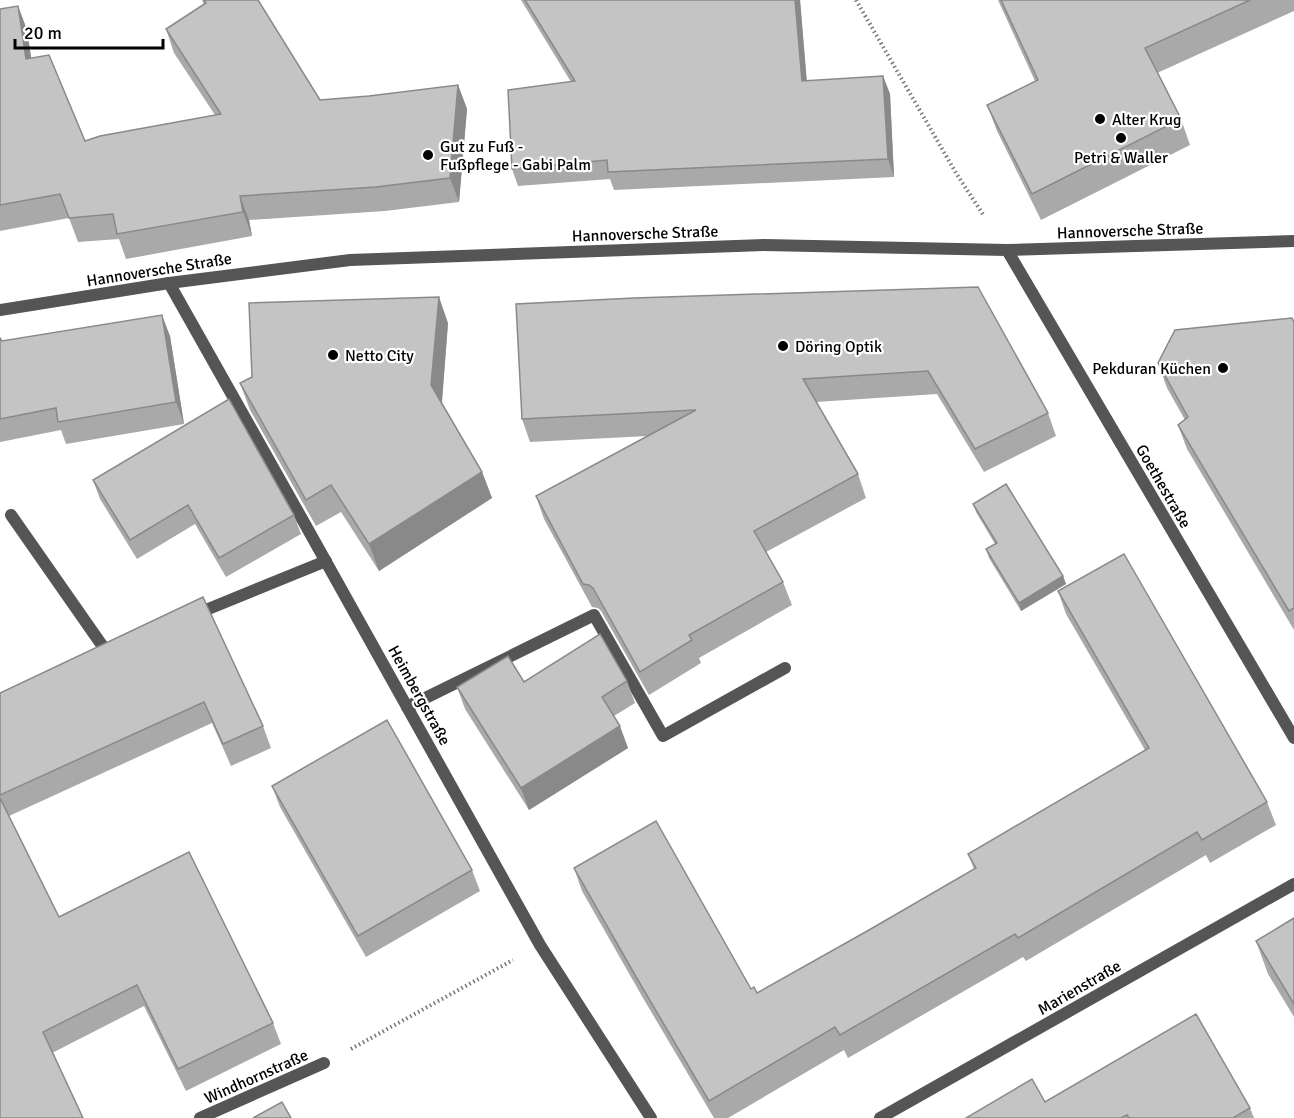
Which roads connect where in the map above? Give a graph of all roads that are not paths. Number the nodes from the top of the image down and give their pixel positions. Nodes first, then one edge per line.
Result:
1 (1294, 241) edge
2 (1007, 250) junction
3 (169, 283) junction
4 (0, 310) edge
5 (11, 515) dead end
6 (326, 561) junction
7 (183, 620) edge
8 (128, 642) edge
9 (785, 668) dead end
10 (407, 707) junction
11 (1294, 738) edge
12 (1294, 884) edge
13 (324, 1063) road end
14 (200, 1118) edge
15 (651, 1118) edge
16 (880, 1118) edge

1 - 2 street, Hannoversche Straße
2 - 3 street, Hannoversche Straße
2 - 11 street, Goethestraße
3 - 4 street, Hannoversche Straße
3 - 6 street, Heimbergstraße
5 - 8 street
6 - 7 street
6 - 10 street, Heimbergstraße
9 - 10 street
10 - 15 street, Heimbergstraße
12 - 16 street, Marienstraße
13 - 14 street, Windhornstraße

